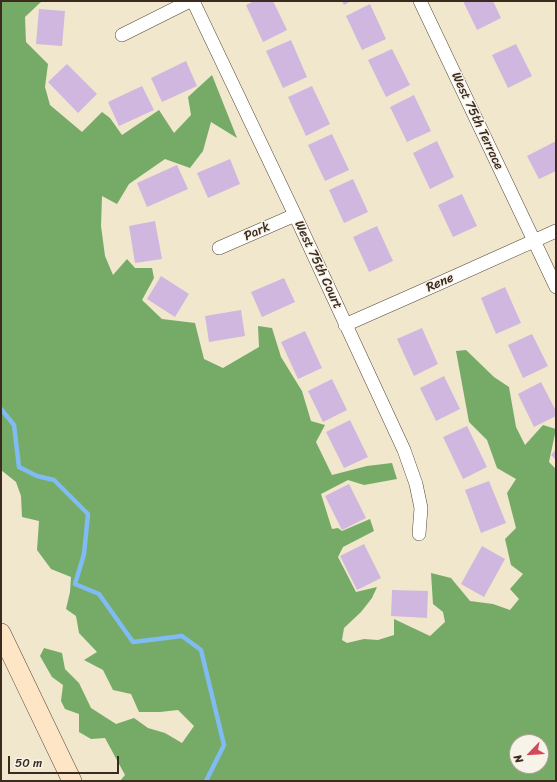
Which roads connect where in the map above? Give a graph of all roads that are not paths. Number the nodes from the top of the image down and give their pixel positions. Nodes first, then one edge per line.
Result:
1 (190, 1) edge
2 (193, 1) edge
3 (420, 1) edge
4 (122, 35) dead end
5 (295, 215) junction
6 (556, 230) edge
7 (534, 241) junction
8 (219, 248) dead end
9 (556, 287) edge
10 (345, 325) junction
11 (419, 534) dead end
12 (1, 633) edge
13 (70, 778) edge

1 - 4 street
2 - 5 street, West 75th Court
3 - 7 street, West 75th Terrace
5 - 8 street, Park
5 - 10 street, West 75th Court
6 - 7 street, Rene
7 - 9 street, West 75th Terrace
7 - 10 street, Rene
10 - 11 street, West 75th Court
12 - 13 main road

